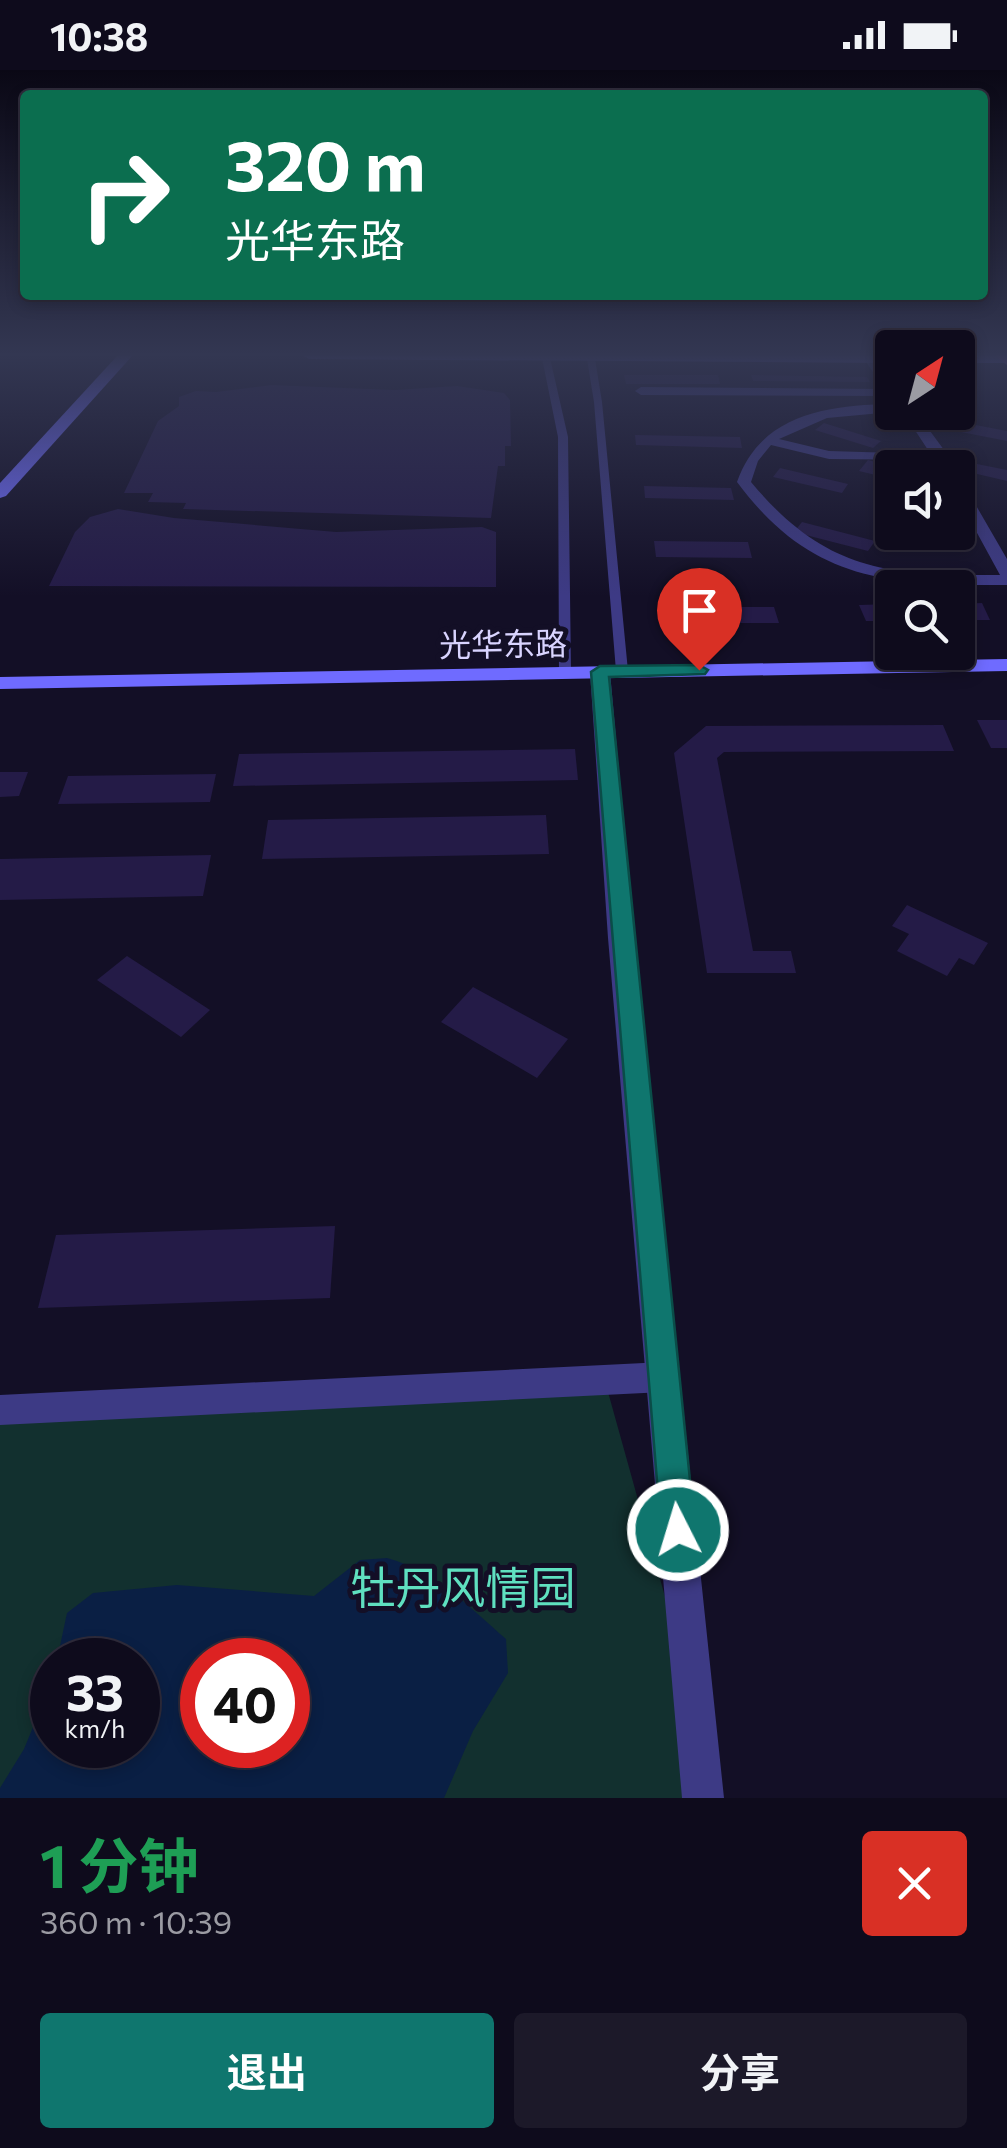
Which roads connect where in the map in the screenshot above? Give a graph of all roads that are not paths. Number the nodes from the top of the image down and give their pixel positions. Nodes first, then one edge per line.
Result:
1 (53, 436) edge
2 (563, 436) edge
3 (600, 436) edge
4 (777, 436) edge
5 (770, 441) junction
6 (875, 456) edge
7 (0, 494) edge
8 (975, 518) edge
9 (1007, 577) edge
10 (1007, 665) edge
11 (611, 671) junction
12 (565, 672) junction
13 (0, 683) edge
14 (664, 1376) junction
15 (0, 1410) edge
16 (704, 1798) edge

1 - 7 main road
2 - 12 street
3 - 11 street
4 - 5 street
5 - 6 street
5 - 9 street
8 - 9 street
10 - 11 main road, 光华东路
11 - 12 main road, 光华东路
11 - 14 street
12 - 13 main road, 光华东路
14 - 15 street
14 - 16 street

